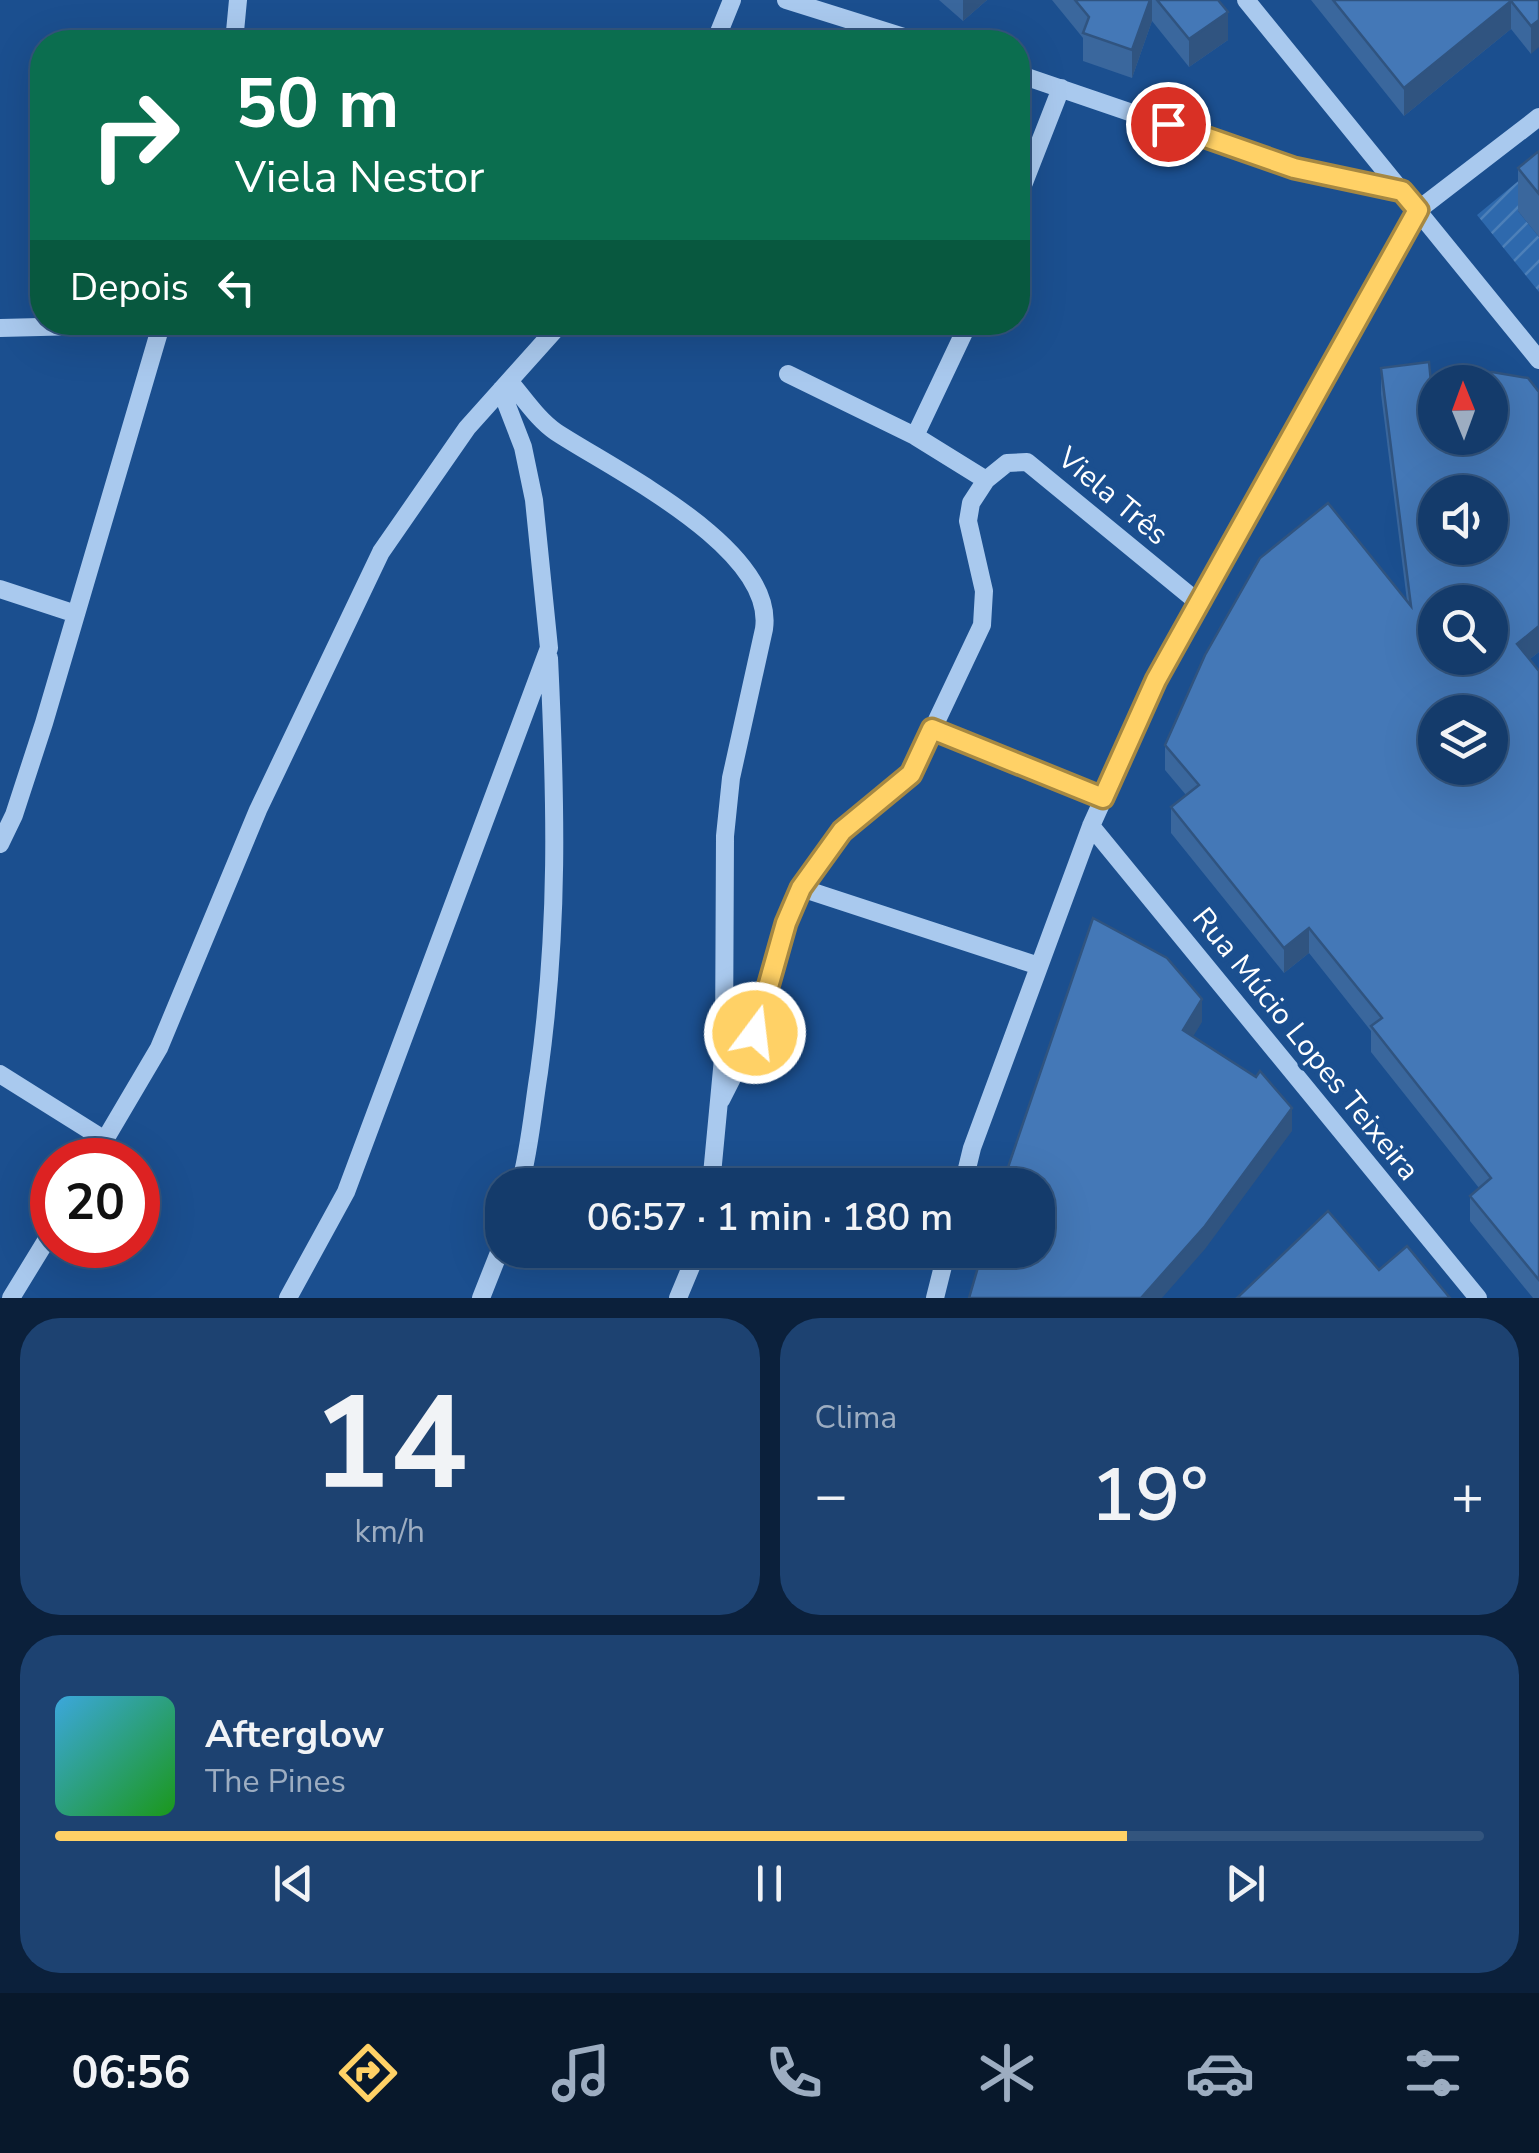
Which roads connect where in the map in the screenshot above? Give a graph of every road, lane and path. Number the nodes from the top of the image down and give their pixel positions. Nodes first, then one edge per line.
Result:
1 (238, 0) edge
2 (732, 0) edge
3 (786, 0) edge
4 (1246, 0) edge
5 (861, 24) junction
6 (235, 30) edge
7 (721, 30) edge
8 (858, 30) edge
9 (881, 30) edge
10 (1030, 78) edge
11 (1061, 88) junction
12 (1539, 117) edge
13 (1030, 167) edge
14 (1402, 191) junction
15 (1418, 210) junction
16 (30, 327) edge
17 (0, 328) edge
18 (157, 335) edge
19 (550, 335) edge
20 (963, 335) edge
21 (1539, 360) edge
22 (788, 374) dead end
23 (505, 386) junction
24 (915, 436) junction
25 (986, 480) junction
26 (0, 590) edge
27 (1200, 604) junction
28 (76, 614) junction
29 (549, 648) junction
30 (932, 729) junction
31 (1103, 798) junction
32 (1091, 826) junction
33 (0, 844) edge
34 (801, 888) junction
35 (1039, 966) junction
36 (0, 1074) edge
37 (721, 1100) junction
38 (102, 1138) edge
39 (106, 1138) edge
40 (523, 1168) edge
41 (713, 1168) edge
42 (967, 1168) edge
43 (30, 1266) edge
44 (494, 1268) edge
45 (690, 1268) edge
46 (942, 1268) edge
47 (11, 1298) edge
48 (288, 1298) edge
49 (482, 1298) edge
50 (678, 1298) edge
51 (935, 1298) edge
52 (1478, 1298) edge

1 - 6 street
2 - 7 street
3 - 5 street
4 - 14 street
5 - 8 street
5 - 9 street
10 - 11 street
11 - 13 street
11 - 14 street
12 - 15 street
14 - 15 street
15 - 21 street
15 - 27 street
16 - 17 street
18 - 28 street
19 - 23 street
20 - 24 street
22 - 24 street
23 - 29 street
23 - 37 street
23 - 39 street
24 - 25 street
25 - 27 street, Viela Três
25 - 30 street
26 - 28 street
27 - 31 street
28 - 33 street
29 - 40 street
29 - 48 street
30 - 31 street
30 - 34 street
31 - 32 street
32 - 35 street
32 - 52 street, Rua Múcio Lopes Teixeira
34 - 35 street
34 - 37 street
35 - 42 street
36 - 38 street
37 - 41 street
43 - 47 street
44 - 49 street
45 - 50 street
46 - 51 street

